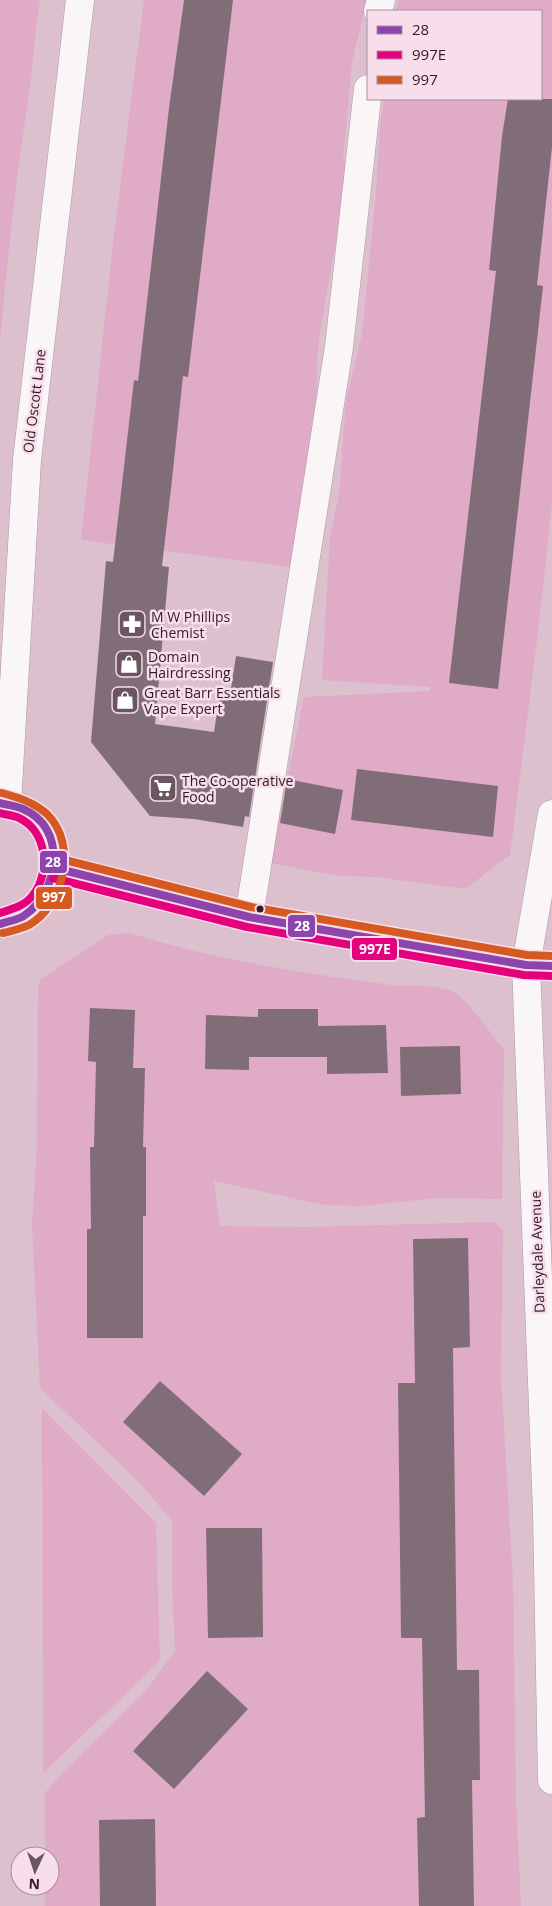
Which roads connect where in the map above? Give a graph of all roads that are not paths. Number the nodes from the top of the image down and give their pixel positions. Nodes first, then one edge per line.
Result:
1 (80, 0) edge
2 (367, 98) edge
3 (3, 804) edge
4 (552, 814) edge
5 (55, 868) junction
6 (249, 917) junction
7 (0, 924) edge
8 (539, 965) edge
9 (544, 1249) edge
10 (549, 1512) edge
11 (552, 1780) edge

1 - 3 street, Old Oscott Lane
2 - 6 street
3 - 5 street
4 - 8 street, Darleydale Avenue
5 - 6 street
5 - 7 street
6 - 8 street
8 - 9 street, Darleydale Avenue
9 - 10 street, Darleydale Avenue
10 - 11 street, Darleydale Avenue

